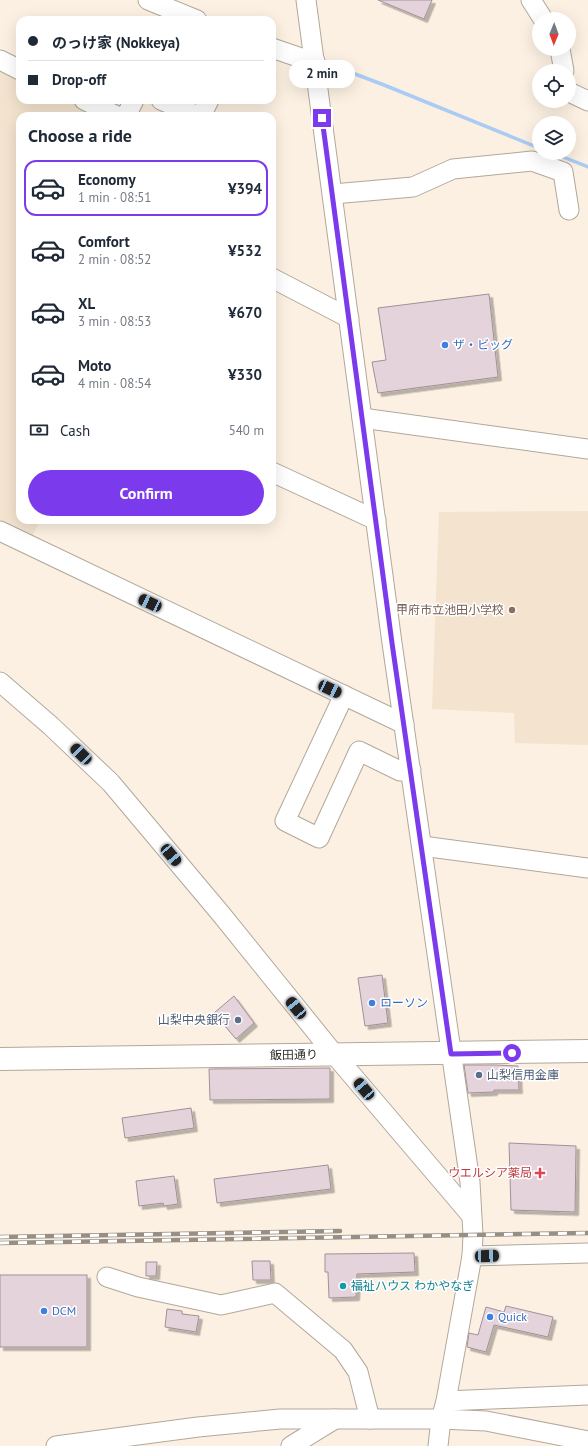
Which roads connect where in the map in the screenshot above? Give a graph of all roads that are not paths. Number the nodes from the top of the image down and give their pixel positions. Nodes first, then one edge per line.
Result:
1 (148, 0) edge
2 (306, 0) edge
3 (531, 0) edge
4 (539, 12) edge
5 (187, 16) edge
6 (276, 49) edge
7 (0, 60) edge
8 (315, 61) junction
9 (16, 68) edge
10 (576, 95) edge
11 (588, 101) edge
12 (92, 104) edge
13 (170, 104) edge
14 (109, 112) edge
15 (189, 112) edge
16 (333, 194) junction
17 (569, 210) dead end
18 (276, 280) edge
19 (349, 318) junction
20 (362, 418) junction
21 (588, 449) edge
22 (276, 474) edge
23 (376, 520) junction
24 (0, 531) edge
25 (0, 682) edge
26 (344, 695) junction
27 (404, 724) junction
28 (411, 770) junction
29 (422, 846) junction
30 (588, 868) edge
31 (588, 1051) edge
32 (334, 1054) junction
33 (451, 1054) junction
34 (0, 1059) edge
35 (471, 1215) junction
36 (588, 1253) edge
37 (472, 1256) junction
38 (107, 1277) dead end
39 (588, 1395) edge
40 (446, 1401) junction
41 (336, 1418) junction
42 (370, 1419) junction
43 (441, 1419) junction
44 (588, 1441) edge
45 (56, 1446) edge
46 (290, 1446) edge
47 (438, 1446) edge

1 - 5 street
2 - 8 street
3 - 4 street
6 - 8 street
7 - 9 street
8 - 16 street
10 - 11 street
12 - 14 street
13 - 15 street
16 - 17 street
16 - 19 street
18 - 19 street
19 - 20 street
20 - 21 street
20 - 23 street
22 - 23 street
23 - 27 street
24 - 26 street
25 - 32 street
26 - 27 street
26 - 28 street
27 - 28 street
28 - 29 street
29 - 30 street
29 - 33 street
31 - 33 main road, 飯田通り
32 - 33 main road, 飯田通り
32 - 34 main road, 飯田通り
32 - 35 street
33 - 35 street
35 - 37 street
36 - 37 street
37 - 40 street
38 - 42 street
39 - 40 street
40 - 43 street
41 - 42 street
41 - 45 street
41 - 46 street
42 - 43 street
43 - 44 street
43 - 47 street

